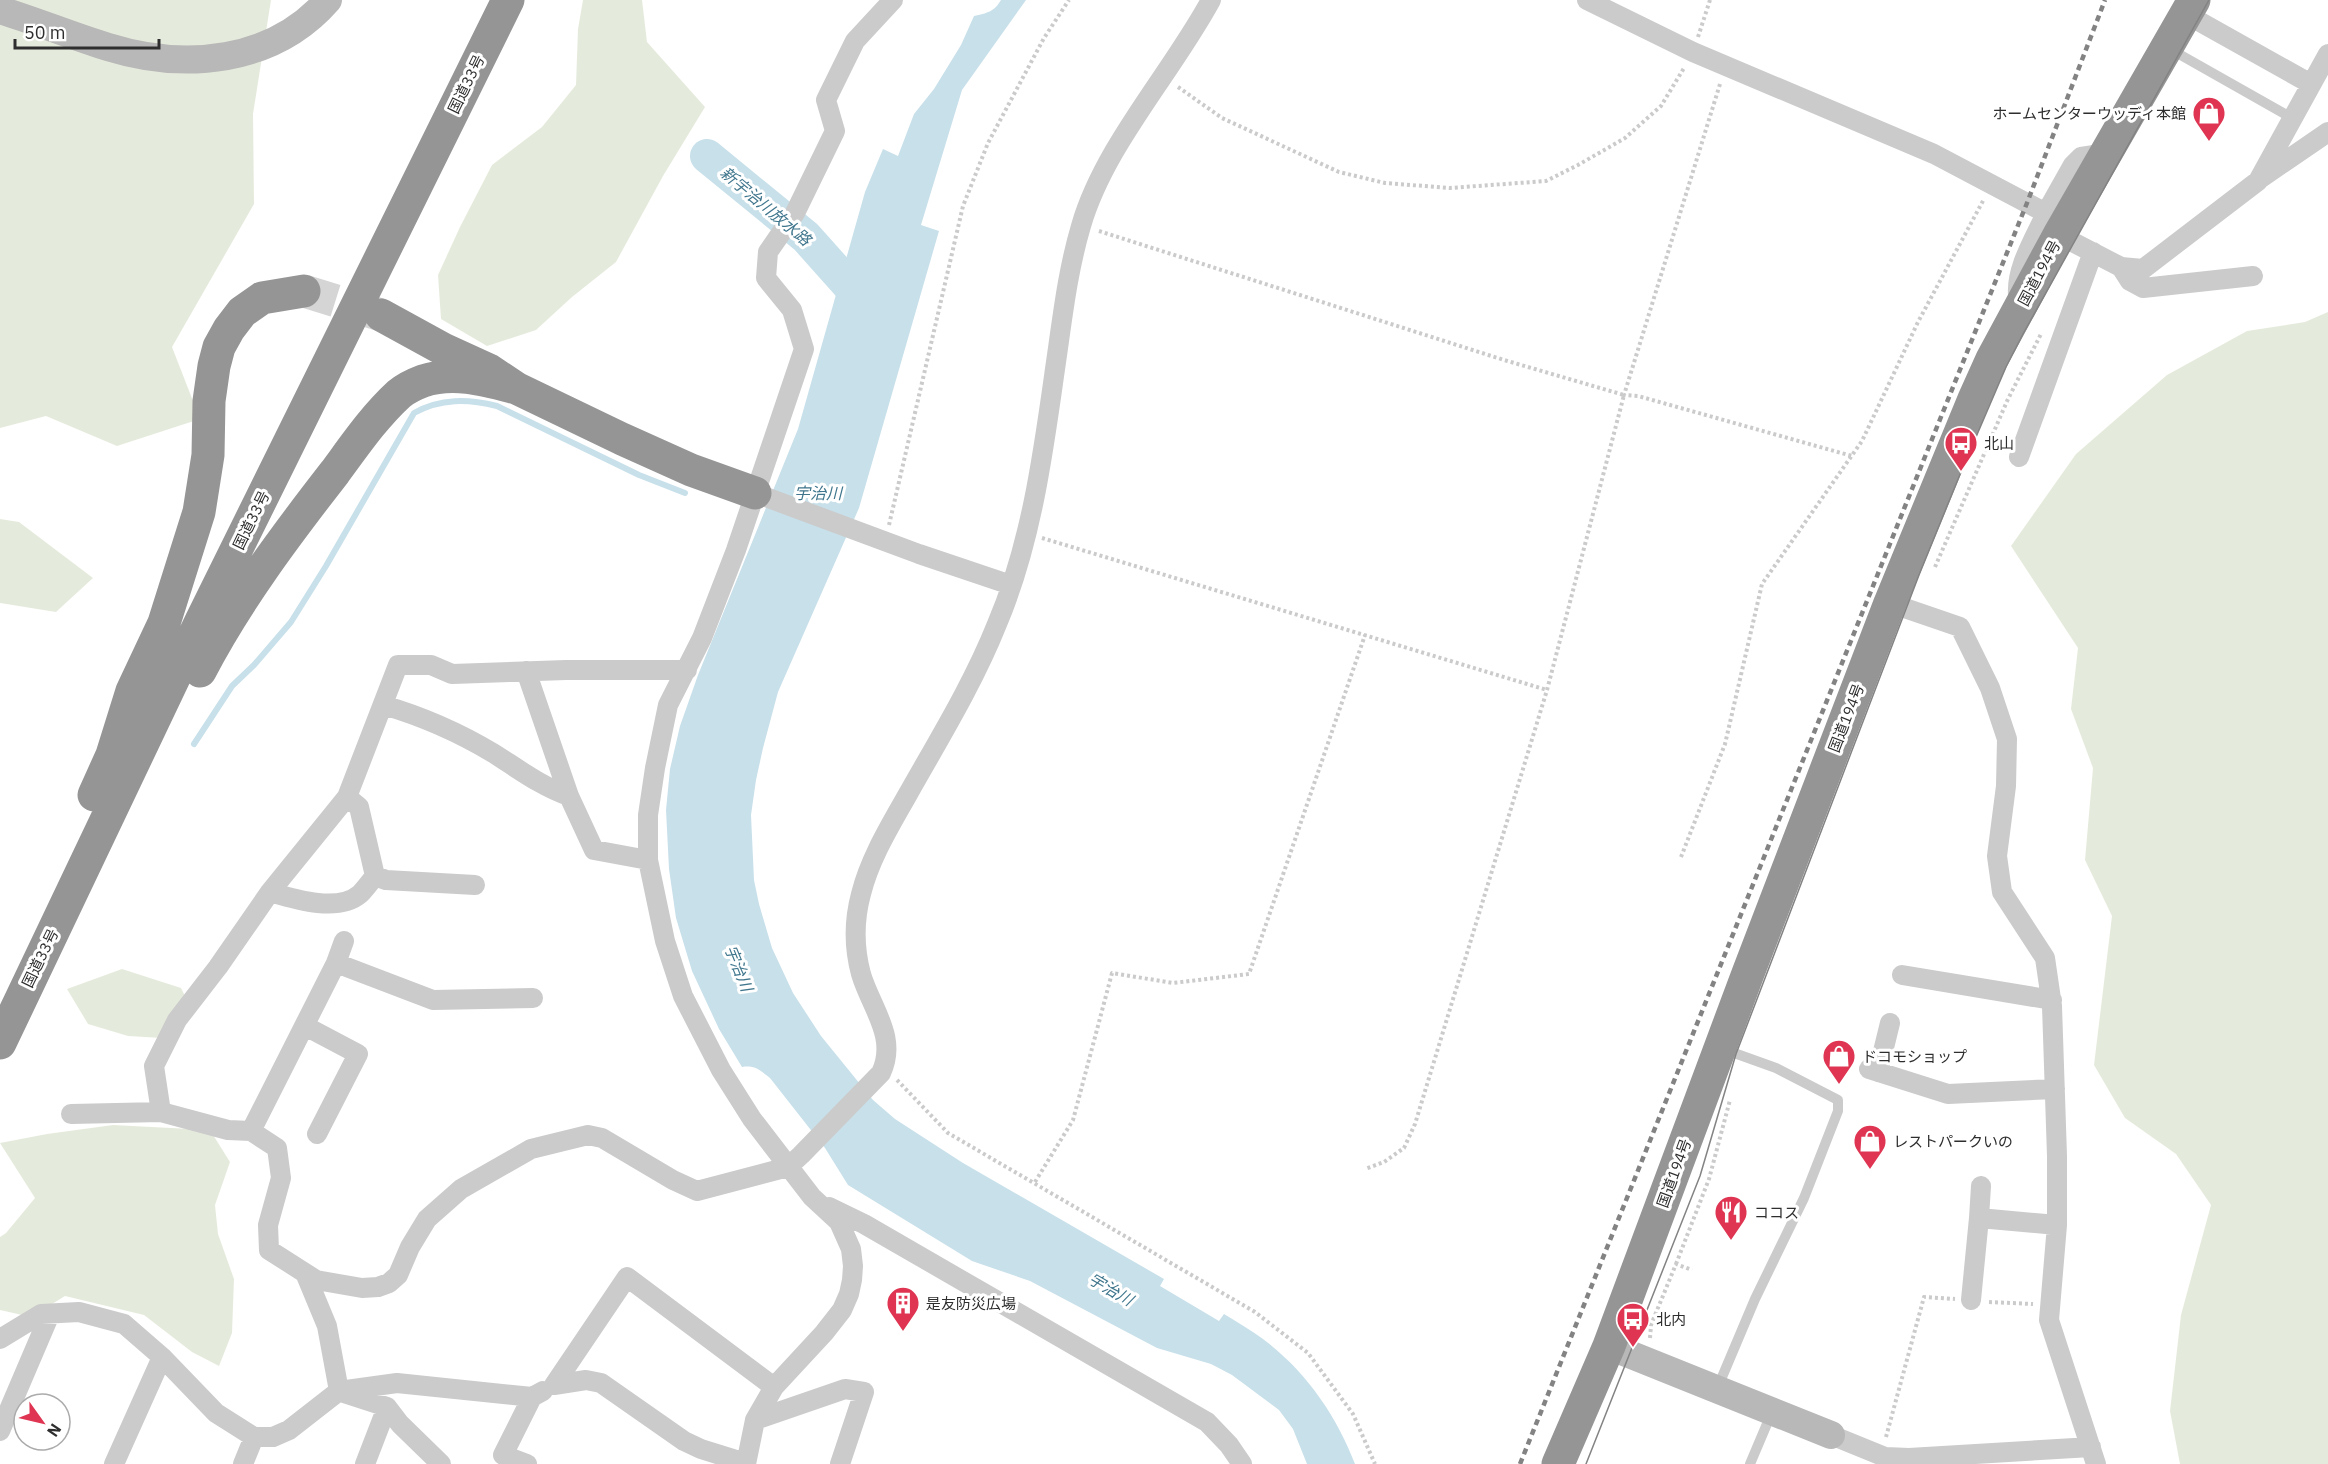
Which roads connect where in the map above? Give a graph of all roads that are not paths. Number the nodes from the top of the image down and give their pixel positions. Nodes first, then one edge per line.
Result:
1 (328, 0) edge
2 (508, 0) edge
3 (893, 0) edge
4 (1211, 0) edge
5 (1587, 0) edge
6 (2190, 7) edge
7 (0, 10) edge
8 (2168, 48) junction
9 (2328, 54) edge
10 (2311, 84) junction
11 (2292, 118) junction
12 (2328, 132) edge
13 (2258, 181) junction
14 (2053, 224) junction
15 (2092, 252) junction
16 (2121, 267) junction
17 (2253, 276) dead end
18 (304, 291) tunnel mouth
19 (381, 315) tunnel mouth
20 (516, 388) junction
21 (2019, 457) dead end
22 (755, 493) junction
23 (1011, 585) junction
24 (1890, 603) junction
25 (687, 670) junction
26 (526, 671) junction
27 (383, 705) junction
28 (122, 786) junction
29 (569, 796) junction
30 (347, 797) junction
31 (648, 860) junction
32 (375, 876) junction
33 (475, 885) dead end
34 (270, 892) junction
35 (344, 941) dead end
36 (336, 963) junction
37 (1902, 975) dead end
38 (532, 998) dead end
39 (2052, 1000) junction
40 (1890, 1023) dead end
41 (305, 1026) junction
42 (2, 1037) edge
43 (1731, 1052) junction
44 (2055, 1089) junction
45 (161, 1112) junction
46 (71, 1114) dead end
47 (251, 1131) junction
48 (317, 1134) dead end
49 (795, 1161) junction
50 (1981, 1186) dead end
51 (812, 1197) junction
52 (1979, 1218) junction
53 (2057, 1225) junction
54 (305, 1273) junction
55 (1971, 1300) road end
56 (50, 1314) junction
57 (0, 1339) edge
58 (1609, 1347) junction
59 (162, 1357) junction
60 (554, 1385) junction
61 (774, 1387) junction
62 (1716, 1390) junction
63 (339, 1391) junction
64 (532, 1397) junction
65 (387, 1407) junction
66 (1772, 1412) junction
67 (755, 1420) junction
68 (0, 1431) edge
69 (1831, 1435) joint
70 (254, 1437) junction
71 (2094, 1455) edge
72 (501, 1460) edge
73 (114, 1464) edge
74 (243, 1464) edge
75 (365, 1464) edge
76 (441, 1464) edge
77 (527, 1464) edge
78 (746, 1464) edge
79 (840, 1464) edge
80 (1242, 1464) edge
81 (1558, 1464) edge
82 (1750, 1464) edge

1 - 7 street
2 - 28 highway, 国道33号
3 - 22 street
4 - 23 street
5 - 14 street
6 - 8 highway, 国道194号
6 - 10 street
8 - 11 lane
8 - 14 highway, 国道194号
9 - 10 street
10 - 11 street
11 - 13 street
12 - 13 street
13 - 16 street
14 - 15 street
14 - 24 highway, 国道194号
15 - 16 street
15 - 21 street
16 - 17 street
18 - 42 highway
19 - 20 highway
20 - 22 highway
20 - 28 highway
22 - 23 street
22 - 25 street
23 - 49 street
24 - 39 street
24 - 43 highway, 国道194号
25 - 26 street
25 - 31 street
26 - 27 street
26 - 29 street
27 - 29 street
27 - 30 street
28 - 42 highway, 国道33号
29 - 31 street
30 - 32 street
30 - 34 street
31 - 49 street
32 - 33 street
32 - 34 street
34 - 45 street
35 - 36 street
36 - 38 street
36 - 41 street
37 - 39 street
39 - 44 street
40 - 44 street
41 - 47 street
41 - 48 street
43 - 58 highway, 国道194号
43 - 62 lane
44 - 53 street
45 - 46 street
45 - 47 street
47 - 54 street
49 - 51 street
49 - 54 street
50 - 52 street
51 - 61 street
51 - 80 street
52 - 53 street
52 - 55 street
53 - 71 street
54 - 63 street
56 - 57 street
56 - 59 street
56 - 68 street
58 - 62 street
58 - 81 highway, 国道194号
59 - 70 street
59 - 73 street
60 - 61 street
60 - 64 street
60 - 78 street
61 - 67 street
62 - 66 street
63 - 64 street
63 - 65 street
63 - 70 street
64 - 72 street
65 - 75 street
65 - 76 street
66 - 69 street
66 - 82 lane
67 - 78 street
67 - 79 street
69 - 71 street
70 - 74 street
72 - 77 street

